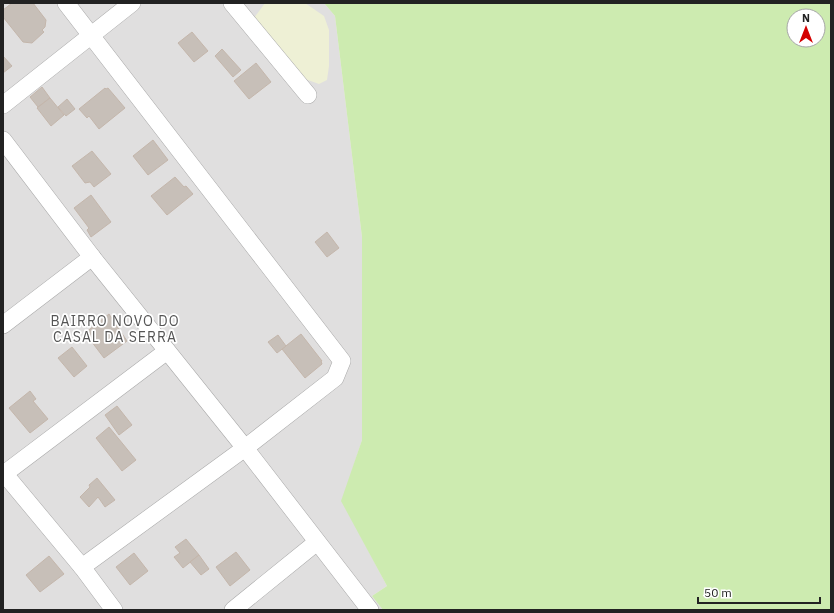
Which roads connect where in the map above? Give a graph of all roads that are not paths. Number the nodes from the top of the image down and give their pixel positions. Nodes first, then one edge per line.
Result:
1 (66, 3) edge
2 (132, 3) edge
3 (232, 3) edge
4 (90, 36) junction
5 (308, 95) dead end
6 (3, 105) edge
7 (3, 140) edge
8 (92, 257) junction
9 (3, 325) edge
10 (167, 351) junction
11 (244, 448) junction
12 (4, 473) edge
13 (317, 542) junction
14 (82, 567) junction
15 (114, 610) edge
16 (233, 610) edge
17 (370, 610) edge

1 - 4 street
2 - 4 street
3 - 5 street
4 - 6 street
4 - 11 street
7 - 8 street
8 - 9 street
8 - 10 street
10 - 11 street
10 - 12 street
11 - 13 street
11 - 14 street
12 - 14 street
13 - 16 street
13 - 17 street
14 - 15 street

